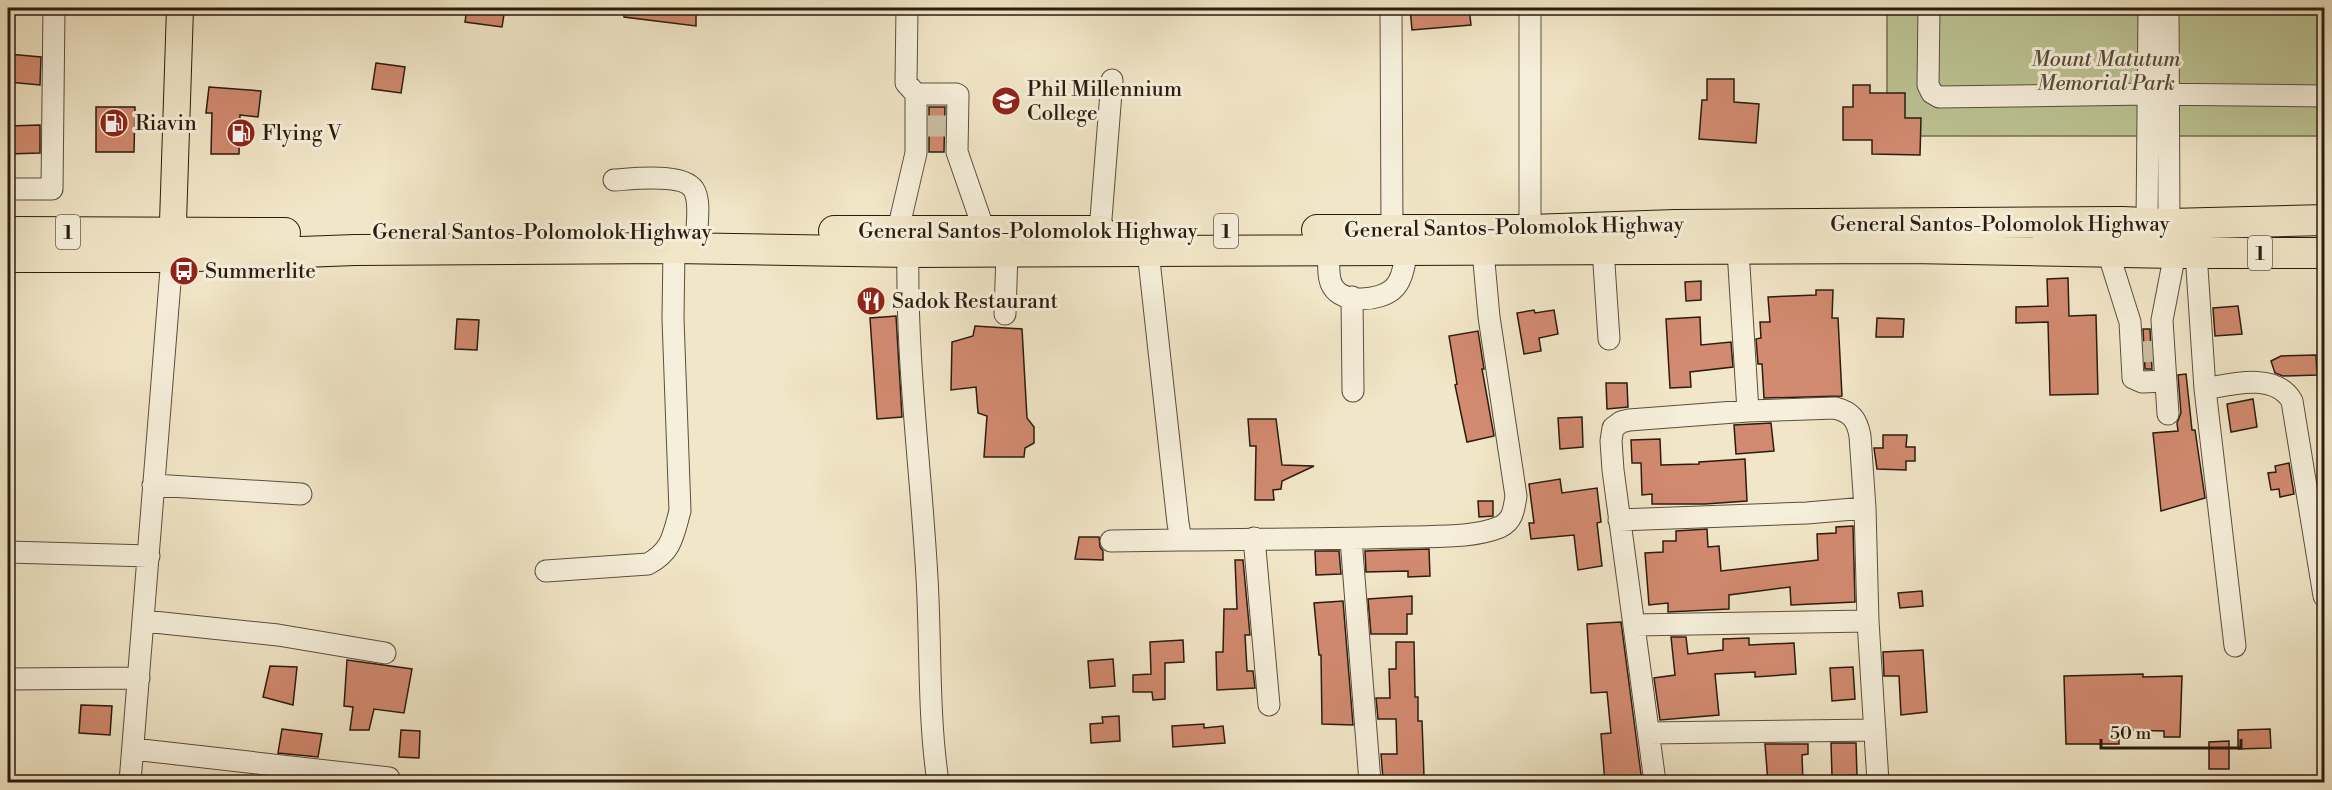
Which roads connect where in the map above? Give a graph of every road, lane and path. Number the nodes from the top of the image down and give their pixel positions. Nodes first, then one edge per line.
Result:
1 (54, 8) edge
2 (180, 8) edge
3 (907, 8) edge
4 (1391, 8) edge
5 (1530, 8) edge
6 (1929, 8) edge
7 (2148, 8) edge
8 (2168, 8) edge
9 (1112, 80) dead end
10 (916, 94) junction
11 (2158, 94) junction
12 (2325, 96) edge
13 (614, 180) dead end
14 (8, 189) edge
15 (2325, 220) edge
16 (2158, 223) junction
17 (984, 230) junction
18 (1530, 230) junction
19 (1100, 231) junction
20 (8, 232) edge
21 (686, 240) junction
22 (1400, 240) junction
23 (903, 241) junction
24 (125, 244) junction
25 (172, 245) junction
26 (1604, 249) junction
27 (1738, 250) junction
28 (1148, 251) junction
29 (1329, 251) junction
30 (1483, 251) junction
31 (1007, 252) junction
32 (2108, 252) junction
33 (2186, 253) junction
34 (2325, 253) edge
35 (8, 257) edge
36 (1352, 297) junction
37 (1005, 314) dead end
38 (2162, 320) junction
39 (2130, 322) junction
40 (1609, 339) dead end
41 (2166, 381) junction
42 (2205, 389) junction
43 (1353, 391) dead end
44 (1748, 411) junction
45 (2168, 414) dead end
46 (153, 485) junction
47 (301, 494) dead end
48 (1865, 508) junction
49 (1619, 520) junction
50 (1254, 538) junction
51 (1351, 539) junction
52 (1180, 540) junction
53 (1111, 541) dead end
54 (8, 552) edge
55 (149, 556) junction
56 (546, 571) dead end
57 (2325, 596) edge
58 (144, 621) junction
59 (1868, 621) junction
60 (1634, 625) junction
61 (2235, 646) dead end
62 (386, 653) dead end
63 (139, 678) junction
64 (8, 679) edge
65 (1269, 705) dead end
66 (1875, 730) junction
67 (1649, 733) junction
68 (133, 749) junction
69 (389, 778) dead end
70 (1370, 782) edge
71 (130, 783) edge
72 (938, 783) edge
73 (1655, 783) edge
74 (1878, 783) edge

1 - 14 street
2 - 25 main road
3 - 10 street
4 - 22 street
5 - 18 street
6 - 11 street
7 - 11 street
8 - 11 street
9 - 19 street
10 - 17 street
10 - 23 street
11 - 12 street
11 - 16 street
13 - 21 street
15 - 16 highway, General Santos-Polomolok Highway / 1
16 - 18 highway, General Santos-Polomolok Highway / 1
17 - 19 highway, General Santos-Polomolok Highway / 1
17 - 23 highway, General Santos-Polomolok Highway / 1
18 - 22 highway, General Santos-Polomolok Highway / 1
19 - 22 highway, General Santos-Polomolok Highway / 1
20 - 24 highway, 1
21 - 23 highway, 1
21 - 25 highway, 1
21 - 56 street
22 - 29 highway, 1
22 - 30 highway, 1
22 - 36 street
23 - 31 highway, 1
23 - 72 street
24 - 25 highway, 1
24 - 35 highway, 1
25 - 46 street
26 - 27 highway, 1
26 - 30 highway, 1
26 - 40 street
27 - 32 highway, 1
27 - 44 street
28 - 29 highway, 1
28 - 31 highway, 1
28 - 52 street
29 - 36 street
30 - 51 street
31 - 37 street
32 - 33 highway, 1
32 - 39 street
33 - 34 highway, 1
33 - 38 street
33 - 42 street
36 - 43 street
38 - 39 street
38 - 41 street
39 - 41 street
41 - 45 street
42 - 57 street
42 - 61 street
44 - 48 street
44 - 49 street
46 - 47 street
46 - 55 street
48 - 49 street
48 - 59 street
49 - 60 street
50 - 51 street
50 - 52 street
50 - 65 street
51 - 70 street
52 - 53 street
54 - 55 street
55 - 58 street
58 - 62 street
58 - 63 street
59 - 60 street
59 - 66 street
60 - 67 street
63 - 64 street
63 - 68 street
66 - 67 street
66 - 74 street
67 - 73 street
68 - 69 street
68 - 71 street

